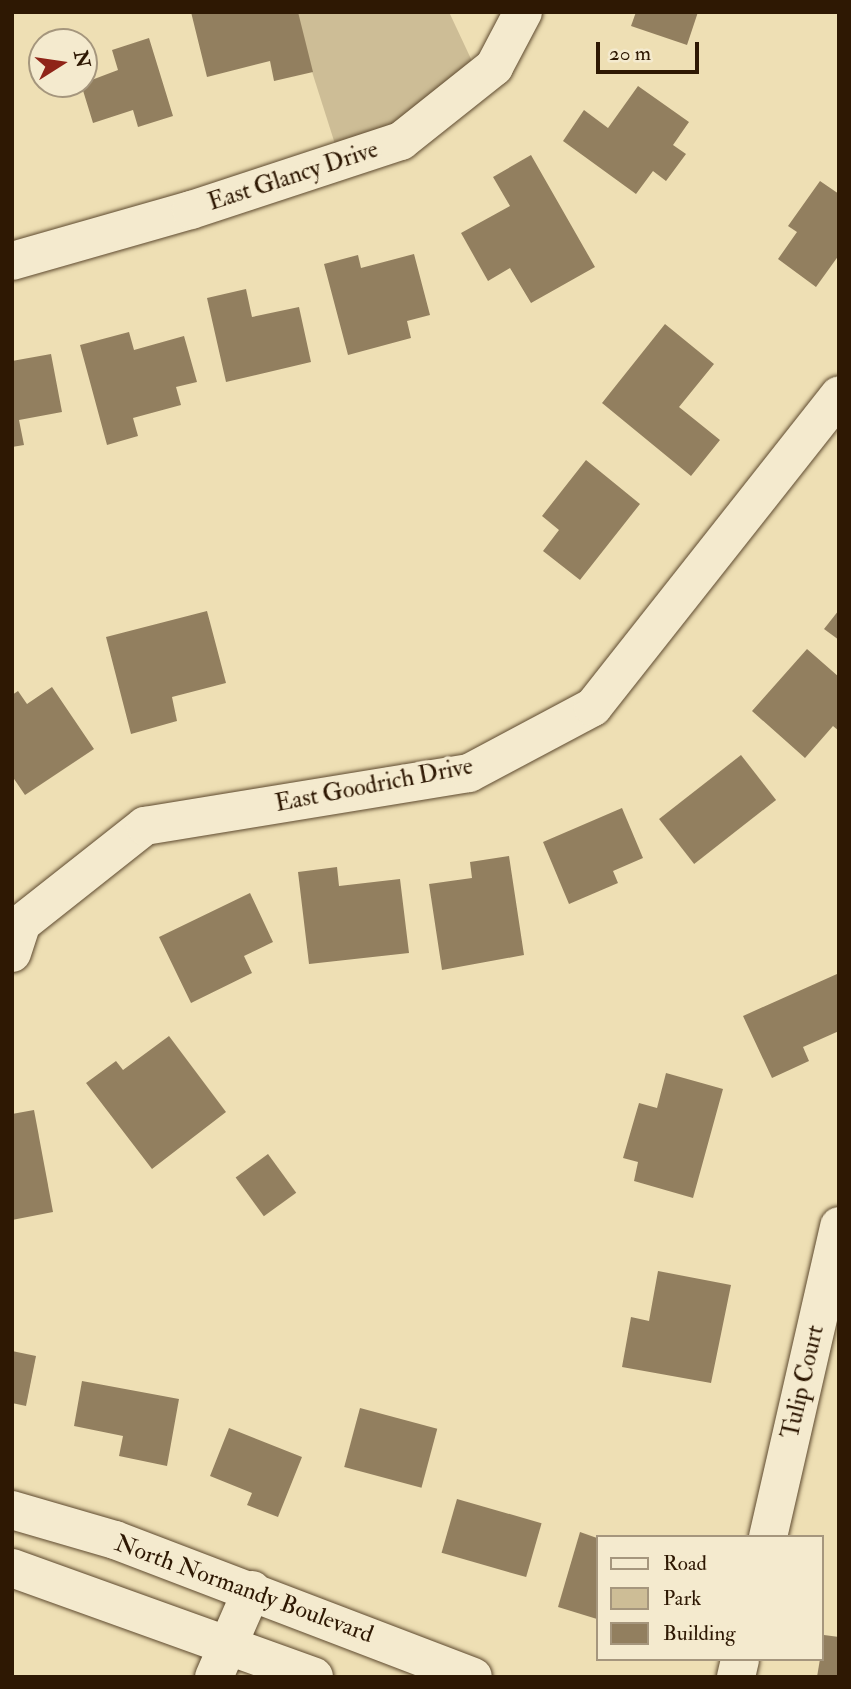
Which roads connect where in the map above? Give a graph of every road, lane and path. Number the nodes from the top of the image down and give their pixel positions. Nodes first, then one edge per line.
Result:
1 (523, 12) edge
2 (12, 261) edge
3 (839, 396) edge
4 (12, 953) edge
5 (839, 1226) edge
6 (12, 1510) edge
7 (768, 1535) edge
8 (12, 1568) edge
9 (252, 1590) junction
10 (220, 1660) edge
11 (314, 1677) edge
12 (473, 1677) edge

1 - 2 street, East Glancy Drive
3 - 4 street, East Goodrich Drive
5 - 7 street, Tulip Court
6 - 9 street, North Normandy Boulevard
8 - 10 street
9 - 10 street
9 - 12 street, North Normandy Boulevard
10 - 11 street

